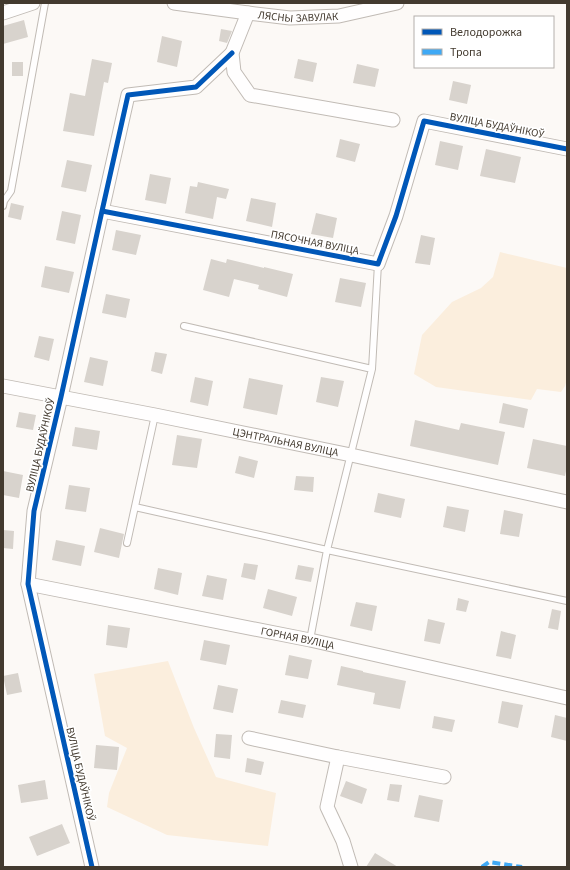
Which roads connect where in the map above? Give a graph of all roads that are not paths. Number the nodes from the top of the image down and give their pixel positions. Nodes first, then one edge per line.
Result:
1 (34, 3) edge
2 (45, 3) edge
3 (174, 3) edge
4 (398, 3) edge
5 (3, 13) edge
6 (248, 13) junction
7 (232, 53) junction
8 (393, 120) dead end
9 (567, 149) edge
10 (3, 206) edge
11 (102, 211) junction
12 (378, 264) junction
13 (184, 326) dead end
14 (372, 369) junction
15 (3, 386) edge
16 (61, 397) junction
17 (155, 415) junction
18 (351, 455) junction
19 (567, 502) edge
20 (135, 507) junction
21 (127, 543) dead end
22 (328, 550) junction
23 (28, 584) junction
24 (567, 601) edge
25 (310, 640) junction
26 (567, 698) edge
27 (250, 738) dead end
28 (338, 757) junction
29 (444, 777) dead end
30 (92, 867) edge
31 (351, 867) edge

1 - 5 street
2 - 10 lane
3 - 6 street, ЛЯСНЫ ЗАВУЛАК
4 - 6 street, ЛЯСНЫ ЗАВУЛАК
6 - 7 street
7 - 8 street
7 - 11 street, ВУЛІЦА БУДАЎНІКОЎ
9 - 12 street, ВУЛІЦА БУДАЎНІКОЎ
11 - 12 street, ПЯСОЧНАЯ ВУЛІЦА
11 - 16 street, ВУЛІЦА БУДАЎНІКОЎ
12 - 14 lane
13 - 14 lane
14 - 18 lane
15 - 16 street, ЦЭНТРАЛЬНАЯ ВУЛІЦА
16 - 17 street, ЦЭНТРАЛЬНАЯ ВУЛІЦА
16 - 23 street, ВУЛІЦА БУДАЎНІКОЎ
17 - 18 street, ЦЭНТРАЛЬНАЯ ВУЛІЦА
17 - 20 lane
18 - 19 street, ЦЭНТРАЛЬНАЯ ВУЛІЦА
18 - 22 lane
20 - 21 lane
20 - 22 lane
22 - 24 lane
22 - 25 lane
23 - 25 street, ГОРНАЯ ВУЛІЦА
23 - 30 street, ВУЛІЦА БУДАЎНІКОЎ
25 - 26 street, ГОРНАЯ ВУЛІЦА
27 - 28 street
28 - 29 street
28 - 31 street

